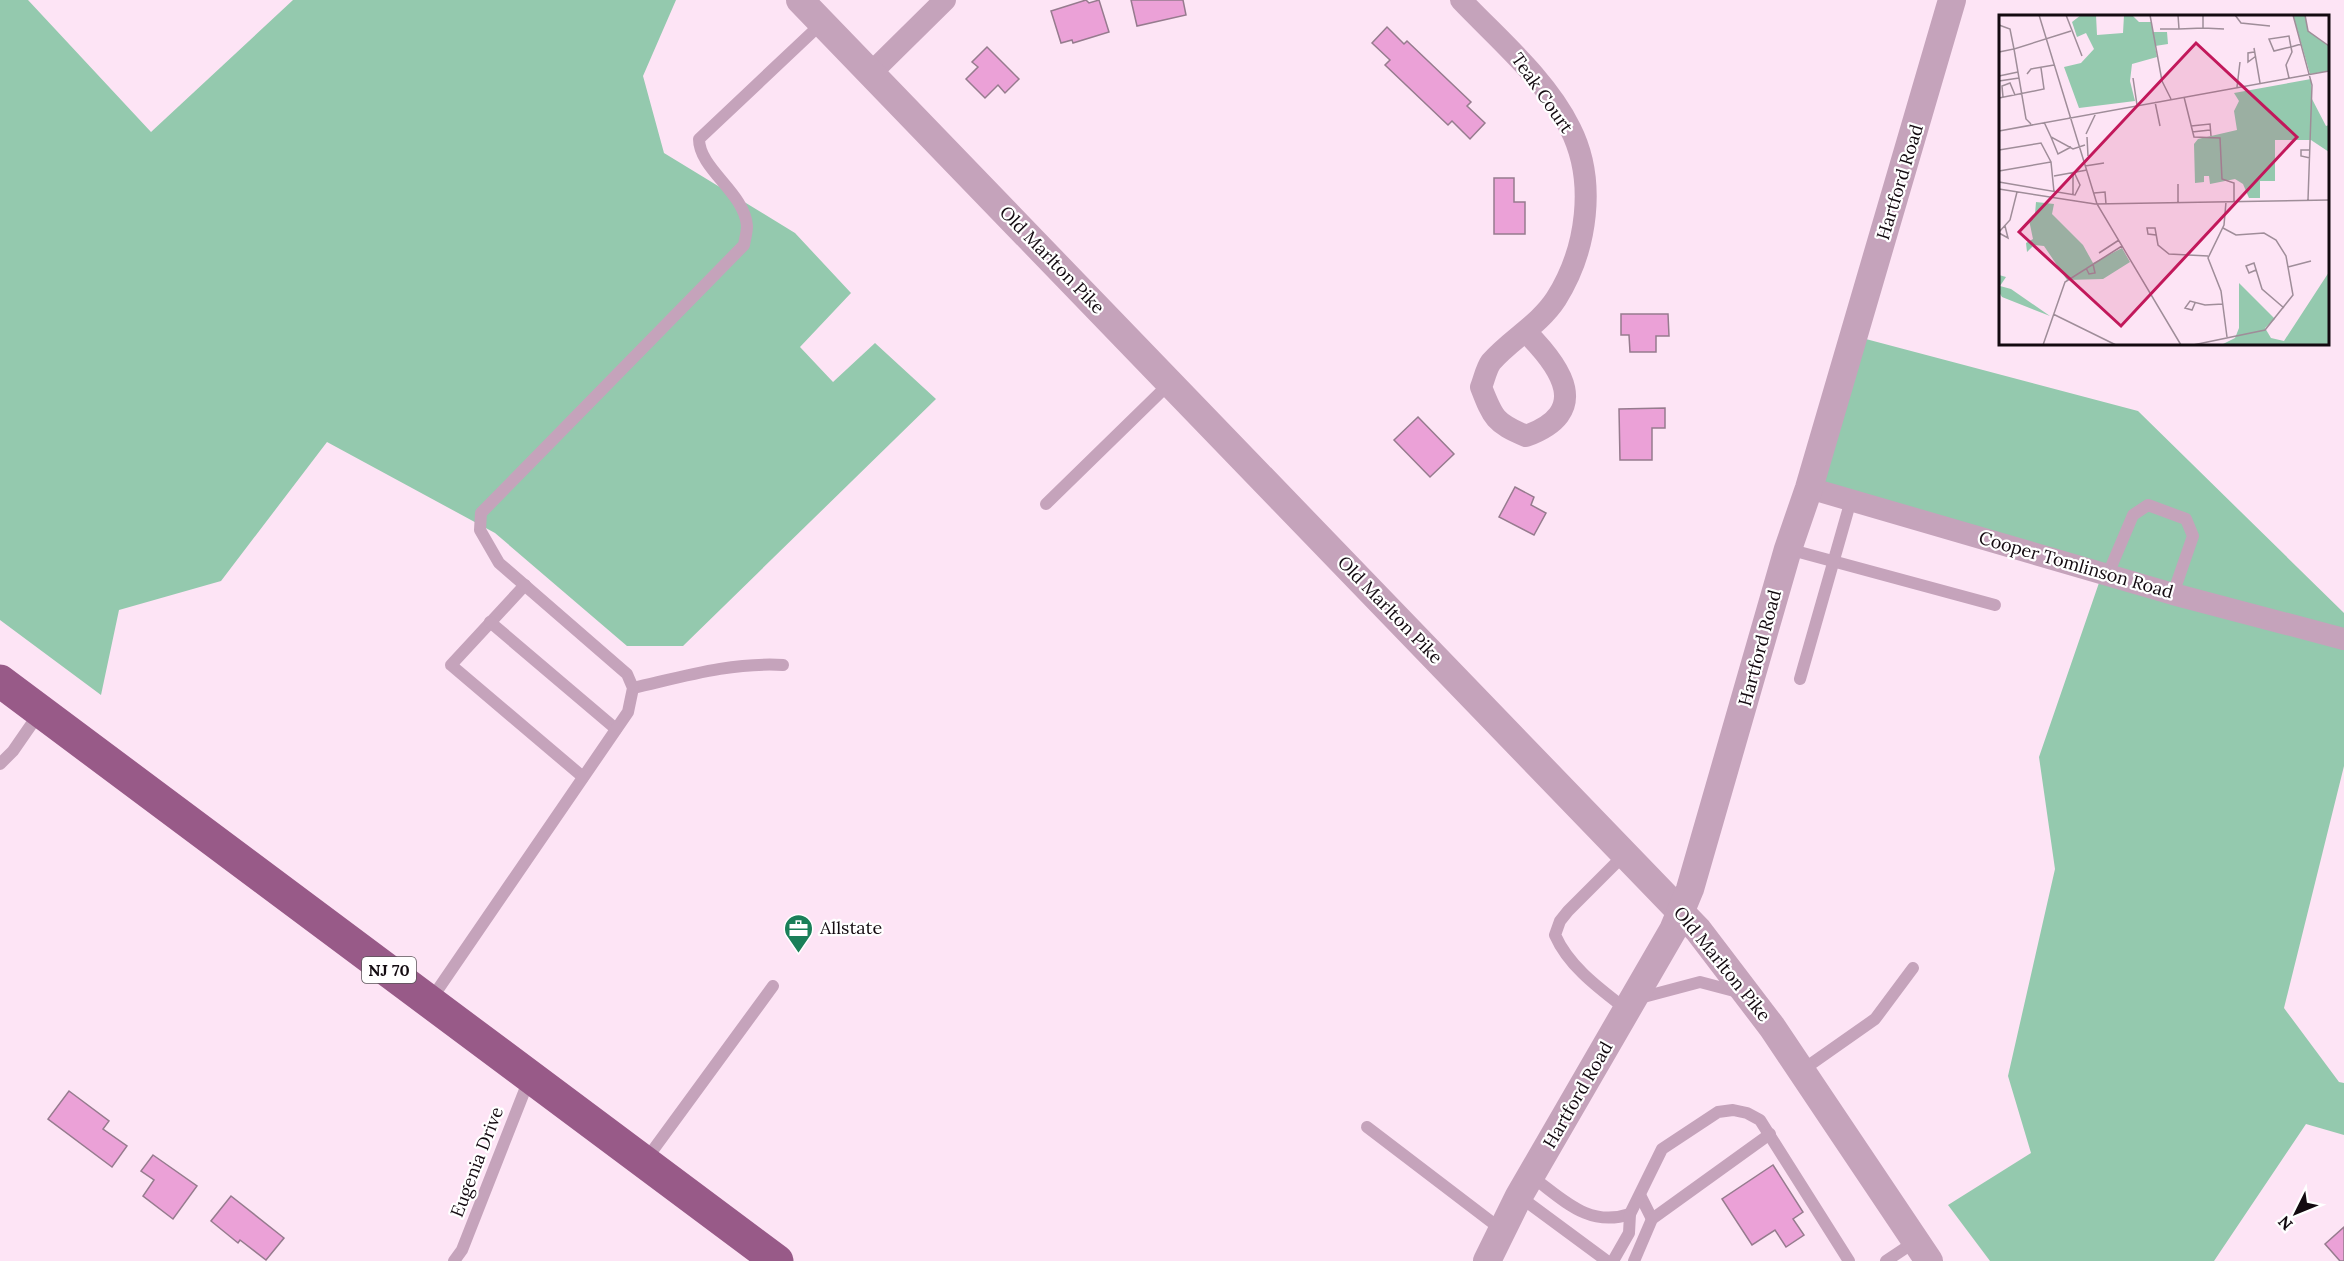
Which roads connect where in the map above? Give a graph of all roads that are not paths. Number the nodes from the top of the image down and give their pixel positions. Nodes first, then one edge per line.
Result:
1 (800, 0) edge
2 (945, 0) edge
3 (1461, 0) edge
4 (1952, 0) edge
5 (822, 23) junction
6 (871, 73) junction
7 (1526, 332) junction
8 (1171, 382) junction
9 (1809, 488) junction
10 (1851, 500) junction
11 (1046, 504) dead end
12 (1788, 549) junction
13 (1833, 561) junction
14 (2108, 574) junction
15 (525, 585) junction
16 (2173, 594) junction
17 (1995, 605) dead end
18 (490, 622) junction
19 (2344, 639) edge
20 (783, 665) dead end
21 (1800, 679) dead end
22 (0, 681) edge
23 (633, 688) junction
24 (41, 711) junction
25 (616, 729) junction
26 (0, 764) edge
27 (583, 777) junction
28 (1626, 853) junction
29 (1682, 912) junction
30 (1913, 968) dead end
31 (773, 986) dead end
32 (1748, 995) junction
33 (430, 1001) junction
34 (1630, 1005) junction
35 (1802, 1071) junction
36 (530, 1076) junction
37 (1367, 1127) dead end
38 (1770, 1134) junction
39 (644, 1163) junction
40 (1525, 1186) junction
41 (1640, 1194) junction
42 (1630, 1214) junction
43 (1652, 1219) junction
44 (1502, 1231) junction
45 (1923, 1251) edge
46 (454, 1261) edge
47 (776, 1261) edge
48 (1487, 1261) edge
49 (1607, 1261) edge
50 (1613, 1261) edge
51 (1634, 1261) edge
52 (1849, 1261) edge
53 (1886, 1261) edge

1 - 5 street, Old Marlton Pike
2 - 6 street
3 - 7 street, Teak Court
4 - 9 street, Hartford Road
5 - 6 street, Old Marlton Pike
5 - 15 lane
6 - 8 street, Old Marlton Pike
7 - 7 street, Teak Court
8 - 11 lane
8 - 28 street, Old Marlton Pike
9 - 10 street, Cooper Tomlinson Road
9 - 12 street, Hartford Road
10 - 13 lane
10 - 14 street, Cooper Tomlinson Road
12 - 13 lane
12 - 29 street, Hartford Road
13 - 17 lane
13 - 21 lane
14 - 16 street, Cooper Tomlinson Road
14 - 16 lane
15 - 18 lane
15 - 23 lane
16 - 19 street, Cooper Tomlinson Road
18 - 25 lane
18 - 27 lane
20 - 23 lane
22 - 24 highway, NJ 70
23 - 25 lane
24 - 26 lane
24 - 33 highway, NJ 70
25 - 27 lane
27 - 33 lane
28 - 29 street, Old Marlton Pike
28 - 34 lane
29 - 32 street, Old Marlton Pike
29 - 34 street, Hartford Road
30 - 35 lane
31 - 39 lane
32 - 34 lane
32 - 35 street, Old Marlton Pike
33 - 36 highway, NJ 70
34 - 40 street, Hartford Road
35 - 45 street, Old Marlton Pike
36 - 39 highway, NJ 70
36 - 46 lane, Eugenia Drive
37 - 44 lane
38 - 41 lane
38 - 43 lane
38 - 52 lane
39 - 47 highway, NJ 70
40 - 42 lane
40 - 44 street, Hartford Road
40 - 49 lane
41 - 42 lane
41 - 43 lane
42 - 50 lane
43 - 51 lane
44 - 48 street, Hartford Road
45 - 53 lane

